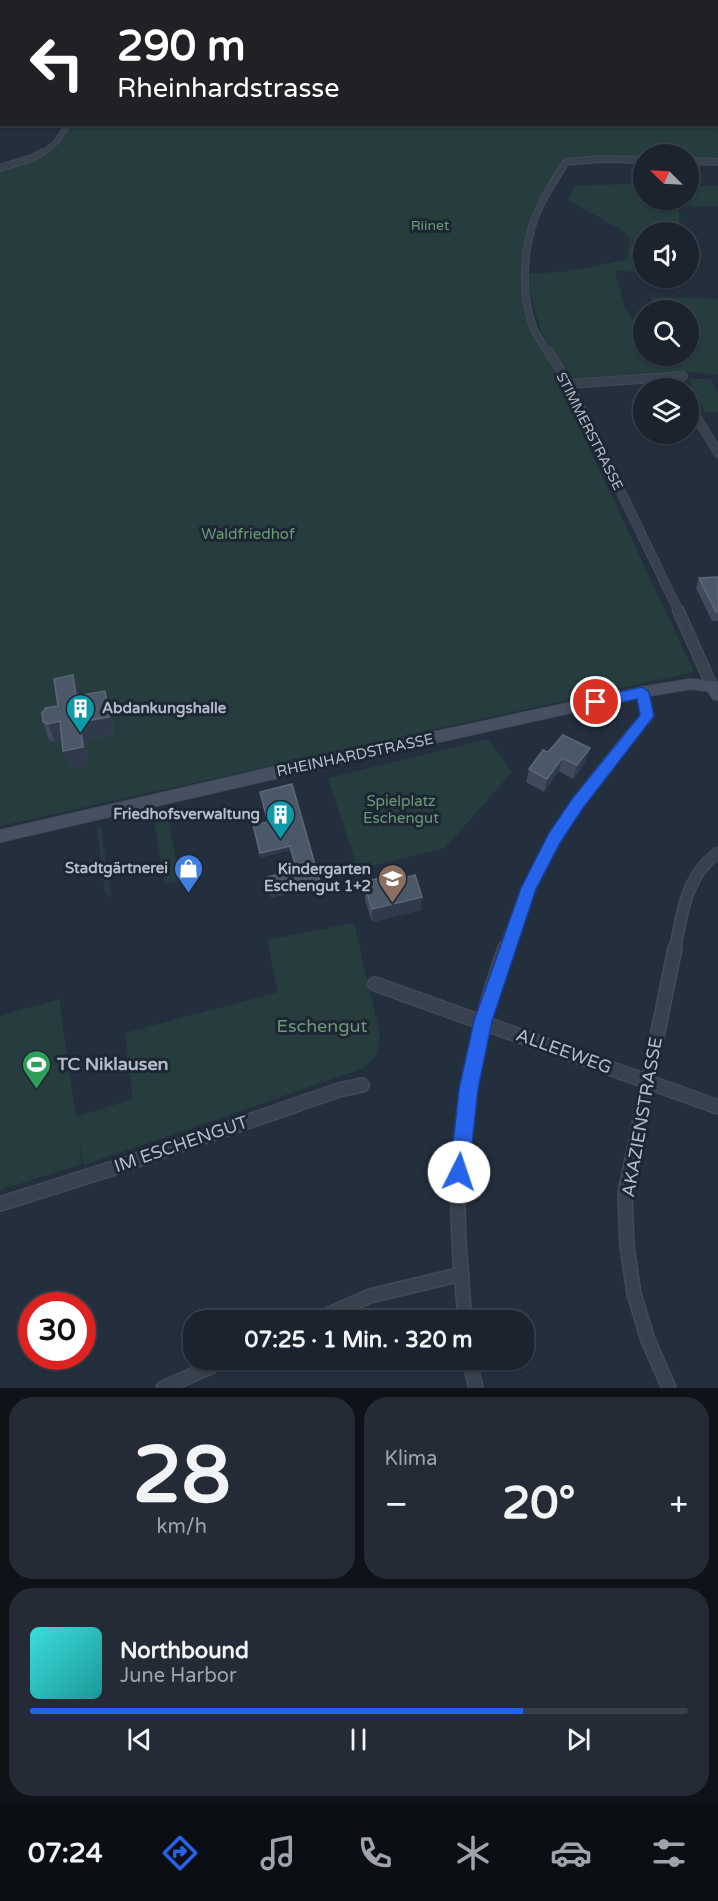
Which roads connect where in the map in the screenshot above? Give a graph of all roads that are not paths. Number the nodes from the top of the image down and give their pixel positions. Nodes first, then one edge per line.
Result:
1 (68, 126) edge
2 (633, 160) edge
3 (699, 161) edge
4 (718, 162) edge
5 (0, 168) edge
6 (652, 378) edge
7 (679, 378) edge
8 (633, 379) edge
9 (569, 384) junction
10 (699, 421) edge
11 (718, 453) edge
12 (715, 690) edge
13 (642, 692) junction
14 (0, 836) edge
15 (718, 853) edge
16 (375, 984) dead end
17 (483, 1021) junction
18 (647, 1081) junction
19 (362, 1085) dead end
20 (718, 1107) edge
21 (0, 1204) edge
22 (462, 1275) junction
23 (338, 1310) edge
24 (464, 1310) edge
25 (203, 1370) edge
26 (472, 1370) edge
27 (163, 1388) edge
28 (476, 1388) edge
29 (669, 1388) edge

1 - 5 street
2 - 9 street, STIMMERSTRASSE
3 - 4 street
6 - 7 street
8 - 9 street
9 - 12 street, STIMMERSTRASSE
10 - 11 street
12 - 13 street, RHEINHARDSTRASSE
13 - 14 street, RHEINHARDSTRASSE
13 - 17 street
15 - 18 street, AKAZIENSTRASSE
16 - 17 street, ALLEEWEG
17 - 18 street, ALLEEWEG
17 - 22 street
18 - 20 street, ALLEEWEG
18 - 29 street, AKAZIENSTRASSE
19 - 21 street, IM ESCHENGUT
22 - 23 street
22 - 24 street
25 - 27 street
26 - 28 street

